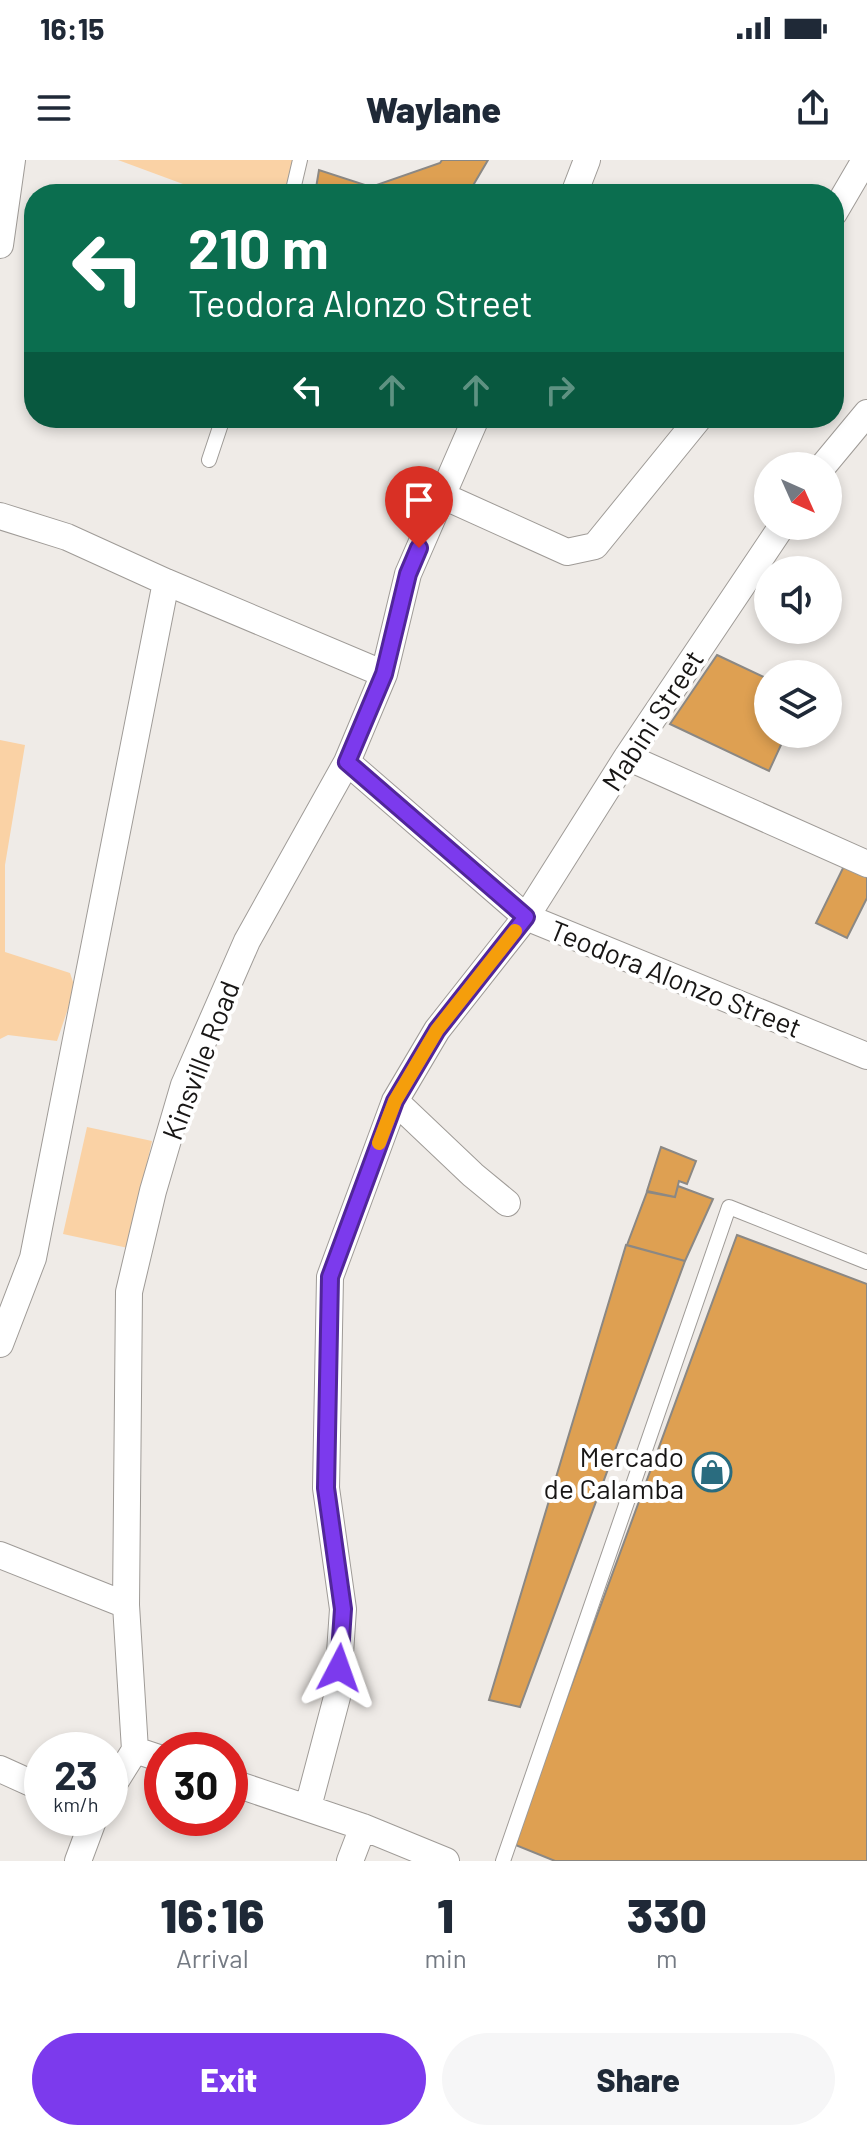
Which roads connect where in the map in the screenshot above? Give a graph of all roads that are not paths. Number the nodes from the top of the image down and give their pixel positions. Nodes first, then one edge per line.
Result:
1 (12, 160) edge
2 (300, 160) edge
3 (587, 160) edge
4 (865, 160) edge
5 (294, 184) edge
6 (578, 184) edge
7 (844, 196) edge
8 (0, 245) edge
9 (867, 413) edge
10 (220, 428) edge
11 (471, 428) edge
12 (691, 428) edge
13 (835, 452) edge
14 (209, 460) dead end
15 (441, 495) junction
16 (0, 516) edge
17 (773, 540) edge
18 (166, 582) junction
19 (384, 674) junction
20 (627, 757) junction
21 (347, 762) junction
22 (867, 864) edge
23 (526, 917) junction
24 (867, 1056) edge
25 (395, 1101) junction
26 (507, 1203) dead end
27 (867, 1262) edge
28 (0, 1344) edge
29 (0, 1555) edge
30 (126, 1605) junction
31 (135, 1750) junction
32 (144, 1753) edge
33 (128, 1761) edge
34 (0, 1769) edge
35 (24, 1780) edge
36 (248, 1788) edge
37 (308, 1807) junction
38 (363, 1827) junction
39 (87, 1836) edge
40 (78, 1861) edge
41 (350, 1861) edge
42 (446, 1861) edge
43 (503, 1861) edge

1 - 8 street
2 - 5 lane
3 - 6 street
4 - 7 street
9 - 13 street
10 - 14 lane
11 - 15 street, Kinsville Road
12 - 15 street
15 - 19 street, Kinsville Road
16 - 18 street
17 - 20 street, Mabini Street
18 - 19 street
18 - 28 street
19 - 21 street, Kinsville Road
20 - 22 street
20 - 23 street, Mabini Street
21 - 23 street, Teodora Alonzo Street
21 - 30 street, Kinsville Road
23 - 24 street, Teodora Alonzo Street
23 - 25 street, Mabini Street
25 - 26 street
25 - 37 street, Mabini Street
27 - 43 lane
29 - 30 street
30 - 31 street, Kinsville Road
31 - 32 street
31 - 33 street
34 - 35 street
36 - 37 street
37 - 38 street
38 - 41 street
38 - 42 street
39 - 40 street

